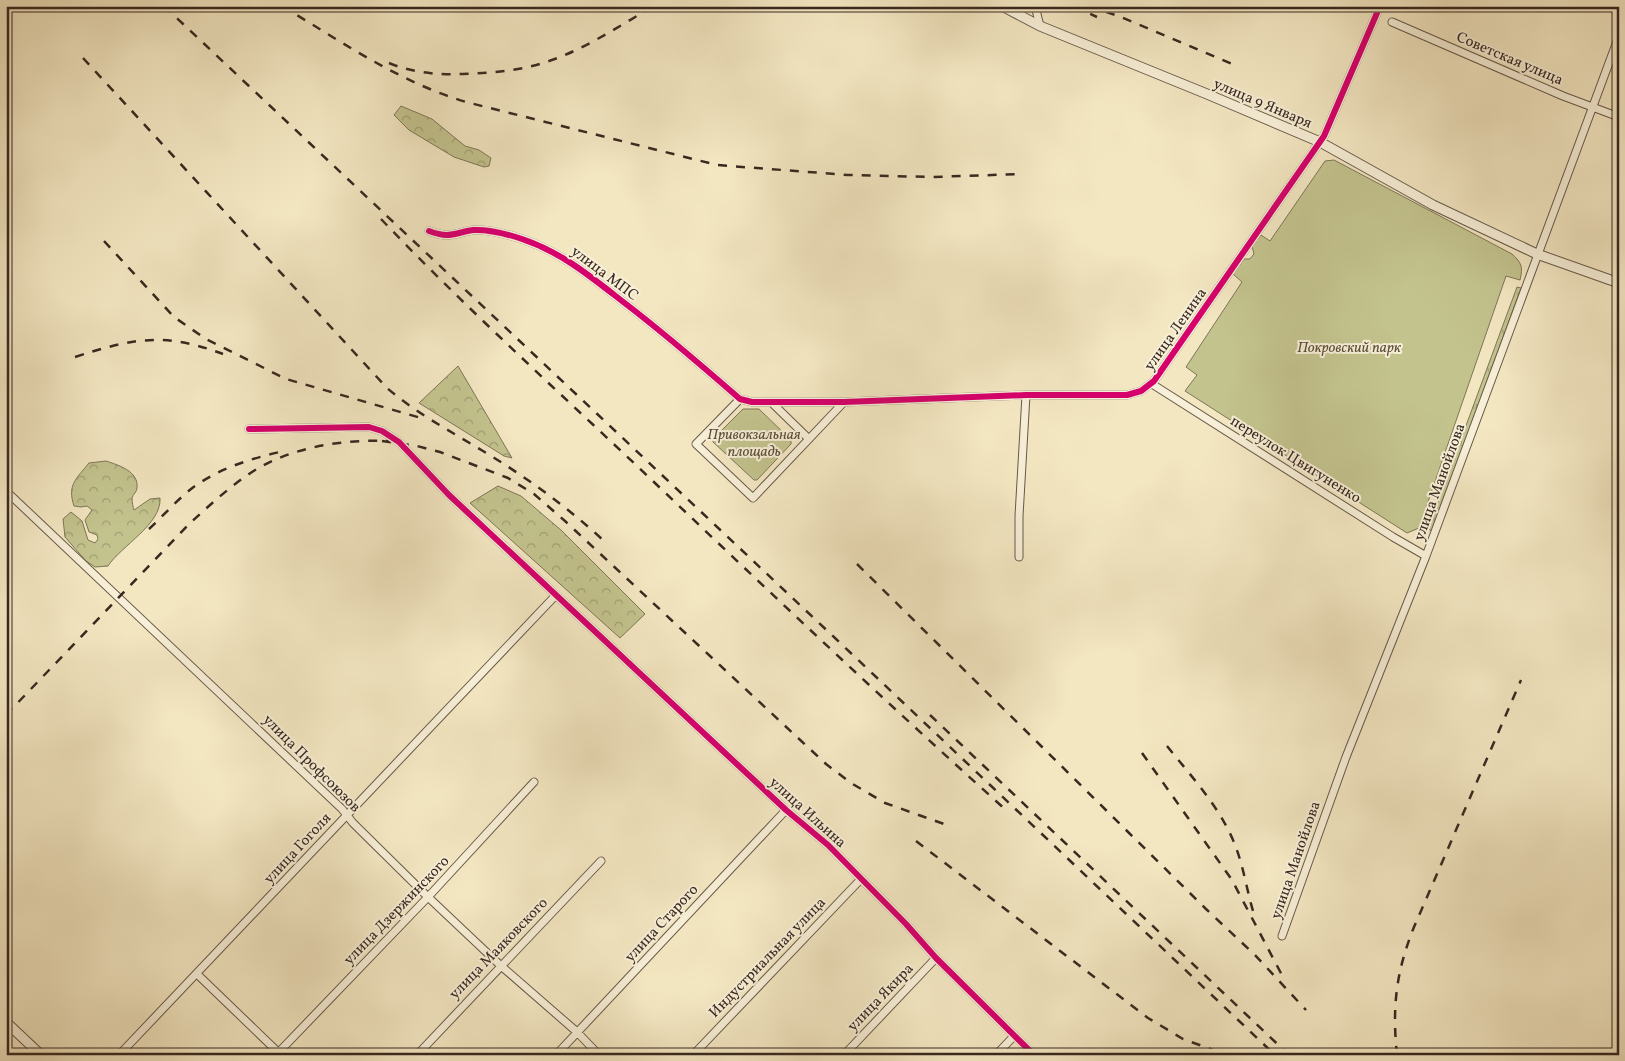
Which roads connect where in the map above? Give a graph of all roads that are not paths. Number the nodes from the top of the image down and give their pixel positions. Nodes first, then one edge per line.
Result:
1 (1002, 6) edge
2 (1035, 6) edge
3 (1380, 6) edge
4 (1392, 22) dead end
5 (1040, 26) junction
6 (1619, 36) edge
7 (1592, 108) junction
8 (1619, 117) edge
9 (1320, 142) junction
10 (429, 231) dead end
11 (1537, 254) junction
12 (1619, 283) edge
13 (1152, 384) junction
14 (1026, 395) junction
15 (740, 399) junction
16 (771, 402) junction
17 (844, 402) junction
18 (249, 429) dead end
19 (809, 438) junction
20 (6, 490) edge
21 (1426, 556) junction
22 (1019, 557) dead end
23 (556, 595) junction
24 (534, 782) dead end
25 (786, 810) junction
26 (347, 816) junction
27 (601, 861) dead end
28 (861, 879) junction
29 (428, 897) junction
30 (1282, 936) dead end
31 (936, 958) junction
32 (500, 965) junction
33 (197, 974) junction
34 (6, 1022) edge
35 (576, 1032) junction
36 (1014, 1036) junction
37 (278, 1054) edge
38 (41, 1055) edge
39 (119, 1055) edge
40 (416, 1055) edge
41 (556, 1055) edge
42 (599, 1055) edge
43 (693, 1055) edge
44 (844, 1055) edge
45 (996, 1055) edge
46 (1034, 1055) edge

1 - 5 street, улица 9 Января
2 - 5 street
3 - 9 street, улица Ленина
4 - 7 street, Советская улица
5 - 9 street, улица 9 Января
6 - 7 street, улица Манойлова
7 - 8 street, Советская улица
7 - 11 street, улица Манойлова
9 - 11 street, улица 9 Января
9 - 13 street, улица Ленина
10 - 15 street, улица МПС
11 - 12 street, улица 9 Января
11 - 21 street, улица Манойлова
13 - 14 street, улица Ленина
13 - 21 street, переулок Цвигуненко
14 - 17 street, улица Ленина
14 - 22 street
15 - 16 street, улица Ленина
15 - 19 street
16 - 17 street, улица Ленина
16 - 19 street
17 - 19 street
18 - 23 street, улица Ильина
20 - 26 street, улица Профсоюзов
21 - 30 street, улица Манойлова
23 - 25 street, улица Ильина
23 - 26 street, улица Гоголя
24 - 29 street, улица Дзержинского
25 - 28 street, улица Ильина
25 - 35 street, улица Старого
26 - 29 street, улица Профсоюзов
26 - 33 street, улица Гоголя
27 - 32 street, улица Маяковского
28 - 31 street, улица Ильина
28 - 43 street, Индустриальная улица
29 - 32 street, улица Профсоюзов
29 - 37 street, улица Дзержинского
31 - 36 street, улица Ильина
31 - 44 street, улица Якира
32 - 35 street, улица Профсоюзов
32 - 40 street, улица Маяковского
33 - 37 street
33 - 39 street, улица Гоголя
34 - 38 street
35 - 41 street, улица Старого
35 - 42 street, улица Профсоюзов
36 - 45 street
36 - 46 street, улица Ильина

